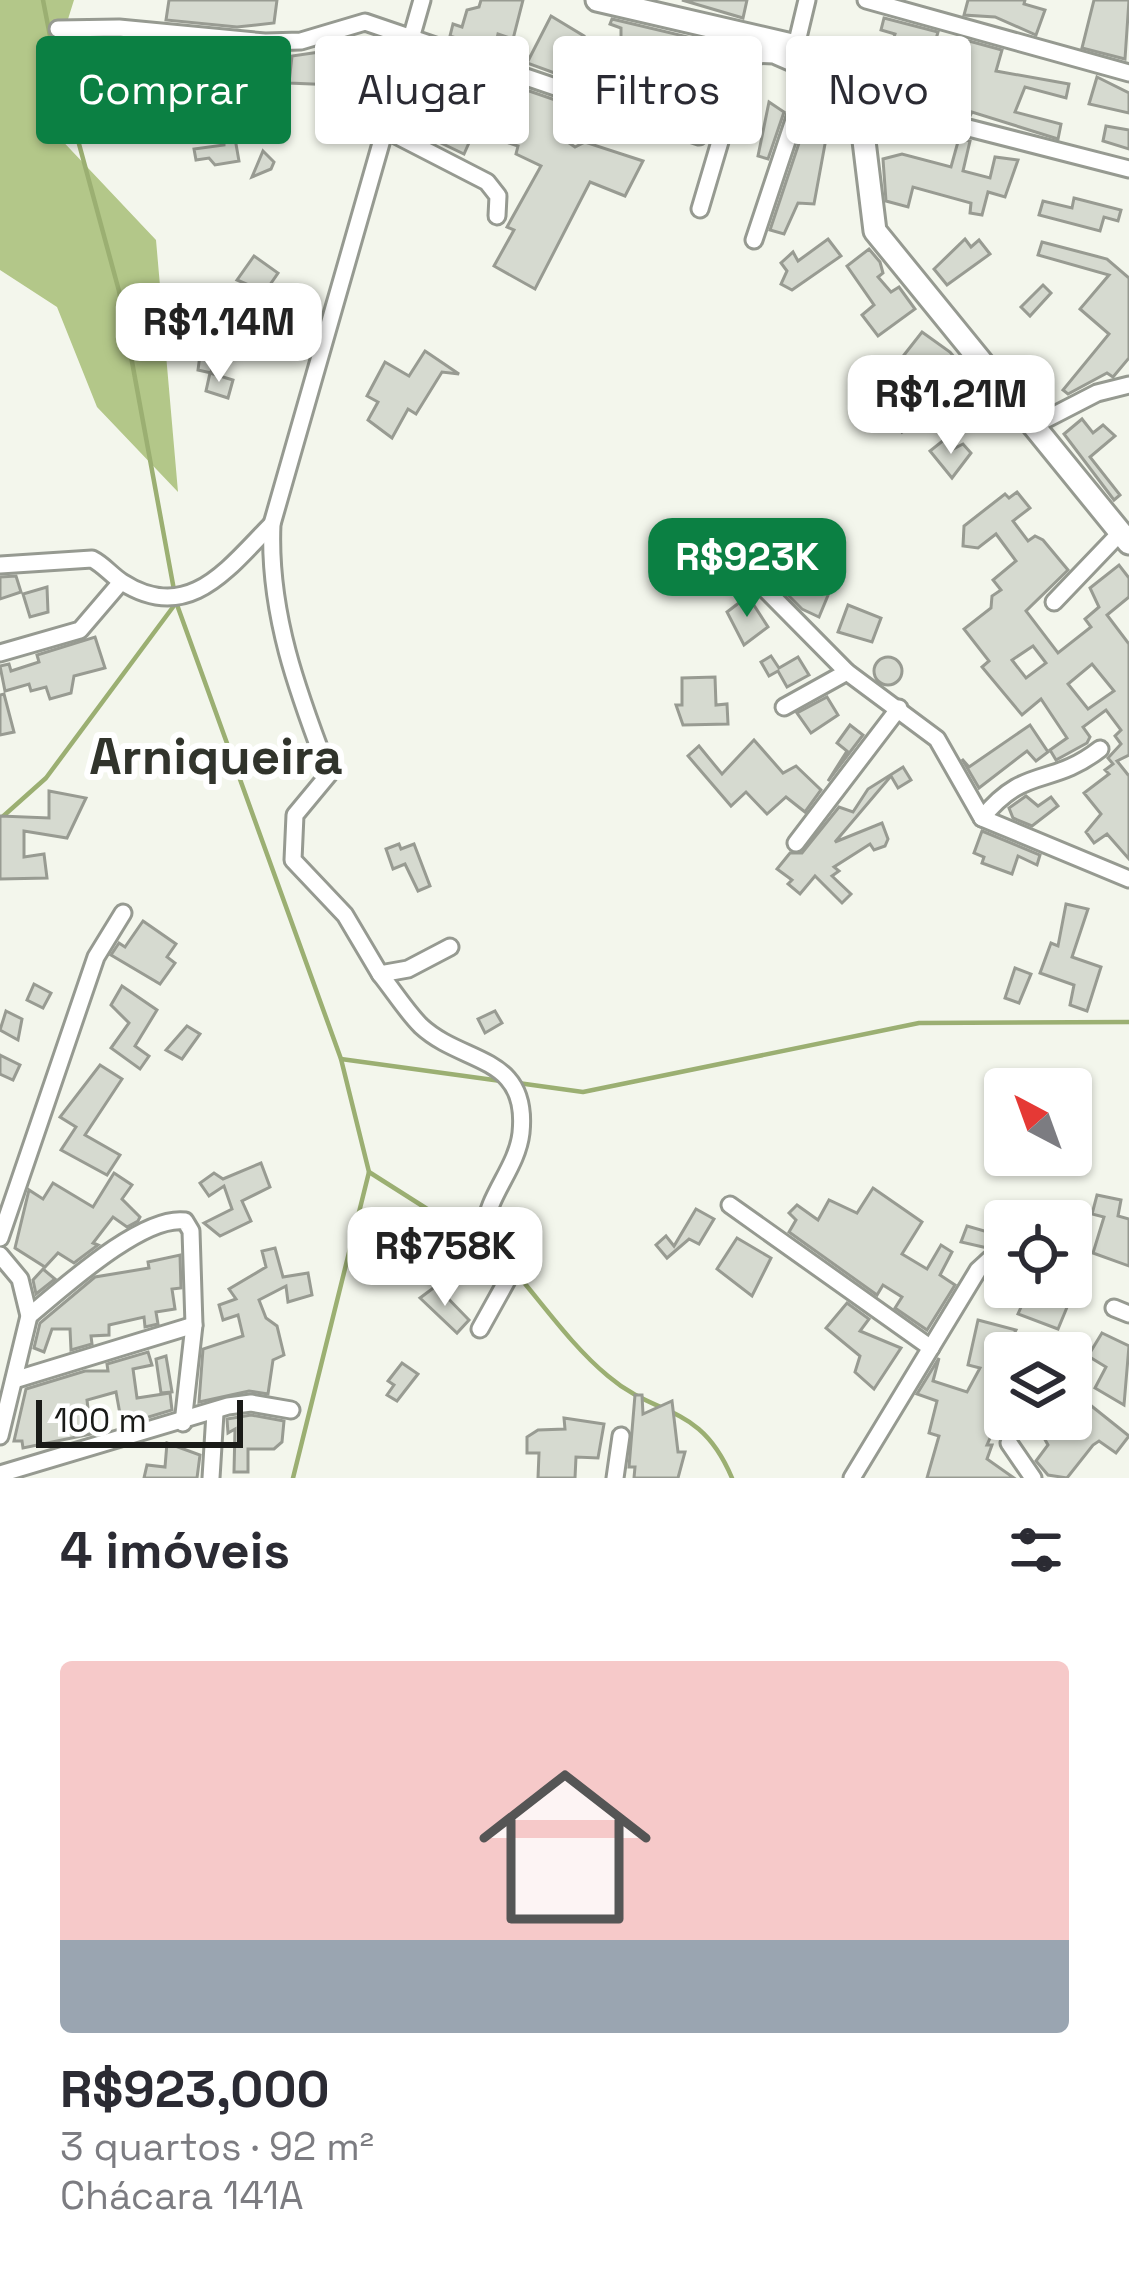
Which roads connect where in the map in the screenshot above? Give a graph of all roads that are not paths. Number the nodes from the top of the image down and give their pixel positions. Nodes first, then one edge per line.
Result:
1 (422, 0) edge
2 (597, 0) edge
3 (807, 0) edge
4 (866, 0) edge
5 (643, 5) edge
6 (58, 29) dead end
7 (318, 36) edge
8 (405, 36) edge
9 (412, 36) edge
10 (798, 36) edge
11 (315, 37) edge
12 (786, 43) edge
13 (786, 60) edge
14 (1129, 73) edge
15 (971, 129) edge
16 (382, 144) edge
17 (413, 144) edge
18 (786, 144) edge
19 (864, 144) edge
20 (1129, 169) edge
21 (700, 209) dead end
22 (496, 216) dead end
23 (754, 240) dead end
24 (981, 364) junction
25 (904, 370) dead end
26 (1129, 385) edge
27 (1033, 426) junction
28 (272, 524) junction
29 (1125, 538) edge
30 (0, 565) edge
31 (121, 582) junction
32 (763, 587) dead end
33 (1054, 602) dead end
34 (0, 653) edge
35 (847, 672) junction
36 (784, 707) dead end
37 (898, 708) junction
38 (1100, 749) dead end
39 (982, 818) junction
40 (796, 843) dead end
41 (1129, 879) edge
42 (123, 913) dead end
43 (450, 947) dead end
44 (380, 974) junction
45 (730, 1205) dead end
46 (0, 1238) edge
47 (0, 1255) edge
48 (984, 1263) edge
49 (29, 1316) junction
50 (194, 1324) junction
51 (480, 1329) dead end
52 (931, 1348) junction
53 (14, 1379) junction
54 (290, 1410) dead end
55 (215, 1413) junction
56 (183, 1423) junction
57 (0, 1436) edge
58 (622, 1436) dead end
59 (1009, 1443) dead end
60 (0, 1474) edge
61 (211, 1478) edge
62 (615, 1478) edge
63 (852, 1478) edge
64 (1033, 1478) edge

1 - 9 street
2 - 5 street
3 - 10 street
4 - 14 street
5 - 12 street
6 - 11 street
7 - 8 street
13 - 21 street
15 - 20 street
16 - 28 street
17 - 22 street
18 - 23 street
19 - 24 street
24 - 25 street
24 - 27 street
26 - 27 street
27 - 29 street
28 - 31 street
28 - 44 street
29 - 33 street
30 - 31 street
31 - 34 street
32 - 35 street
35 - 36 street
35 - 37 street
37 - 39 street
37 - 40 street
38 - 39 street
39 - 41 street
42 - 46 street
43 - 44 street
44 - 51 street
45 - 52 street
47 - 49 street
48 - 52 street
49 - 50 street
49 - 53 street
50 - 53 street
50 - 56 street
52 - 63 street
53 - 57 street
54 - 55 street
55 - 56 street
55 - 61 street
56 - 60 street
58 - 62 street
59 - 64 street

